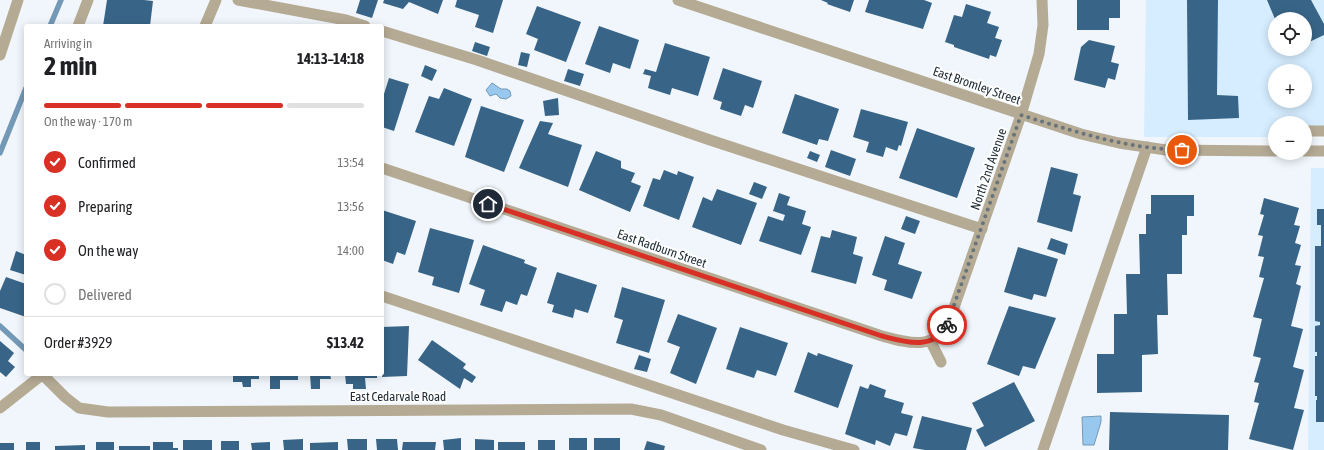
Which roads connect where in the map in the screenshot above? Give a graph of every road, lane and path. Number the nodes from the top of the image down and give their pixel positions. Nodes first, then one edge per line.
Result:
1 (18, 0) edge
2 (88, 0) edge
3 (216, 0) edge
4 (238, 0) edge
5 (678, 0) edge
6 (1042, 0) edge
7 (79, 24) edge
8 (206, 24) edge
9 (359, 24) edge
10 (384, 32) edge
11 (0, 55) edge
12 (1021, 115) junction
13 (1324, 130) edge
14 (1312, 131) edge
15 (1147, 147) junction
16 (1268, 151) edge
17 (1312, 151) edge
18 (1324, 151) edge
19 (384, 169) edge
20 (982, 229) junction
21 (384, 297) edge
22 (932, 339) junction
23 (941, 362) dead end
24 (40, 376) edge
25 (44, 376) edge
26 (0, 408) edge
27 (761, 450) edge
28 (854, 450) edge
29 (1043, 450) edge

1 - 11 street
2 - 7 street
3 - 8 street
4 - 9 street
5 - 12 street, East Bromley Street
6 - 12 street, North 2nd Avenue
10 - 20 street
12 - 15 street, East Bromley Street
12 - 20 street, North 2nd Avenue
13 - 14 street
15 - 16 street, East Bromley Street
15 - 29 street
17 - 18 street
19 - 22 street, East Radburn Street
20 - 22 street, North 2nd Avenue
21 - 28 street
22 - 23 street
24 - 26 street
25 - 27 street, East Cedarvale Road

